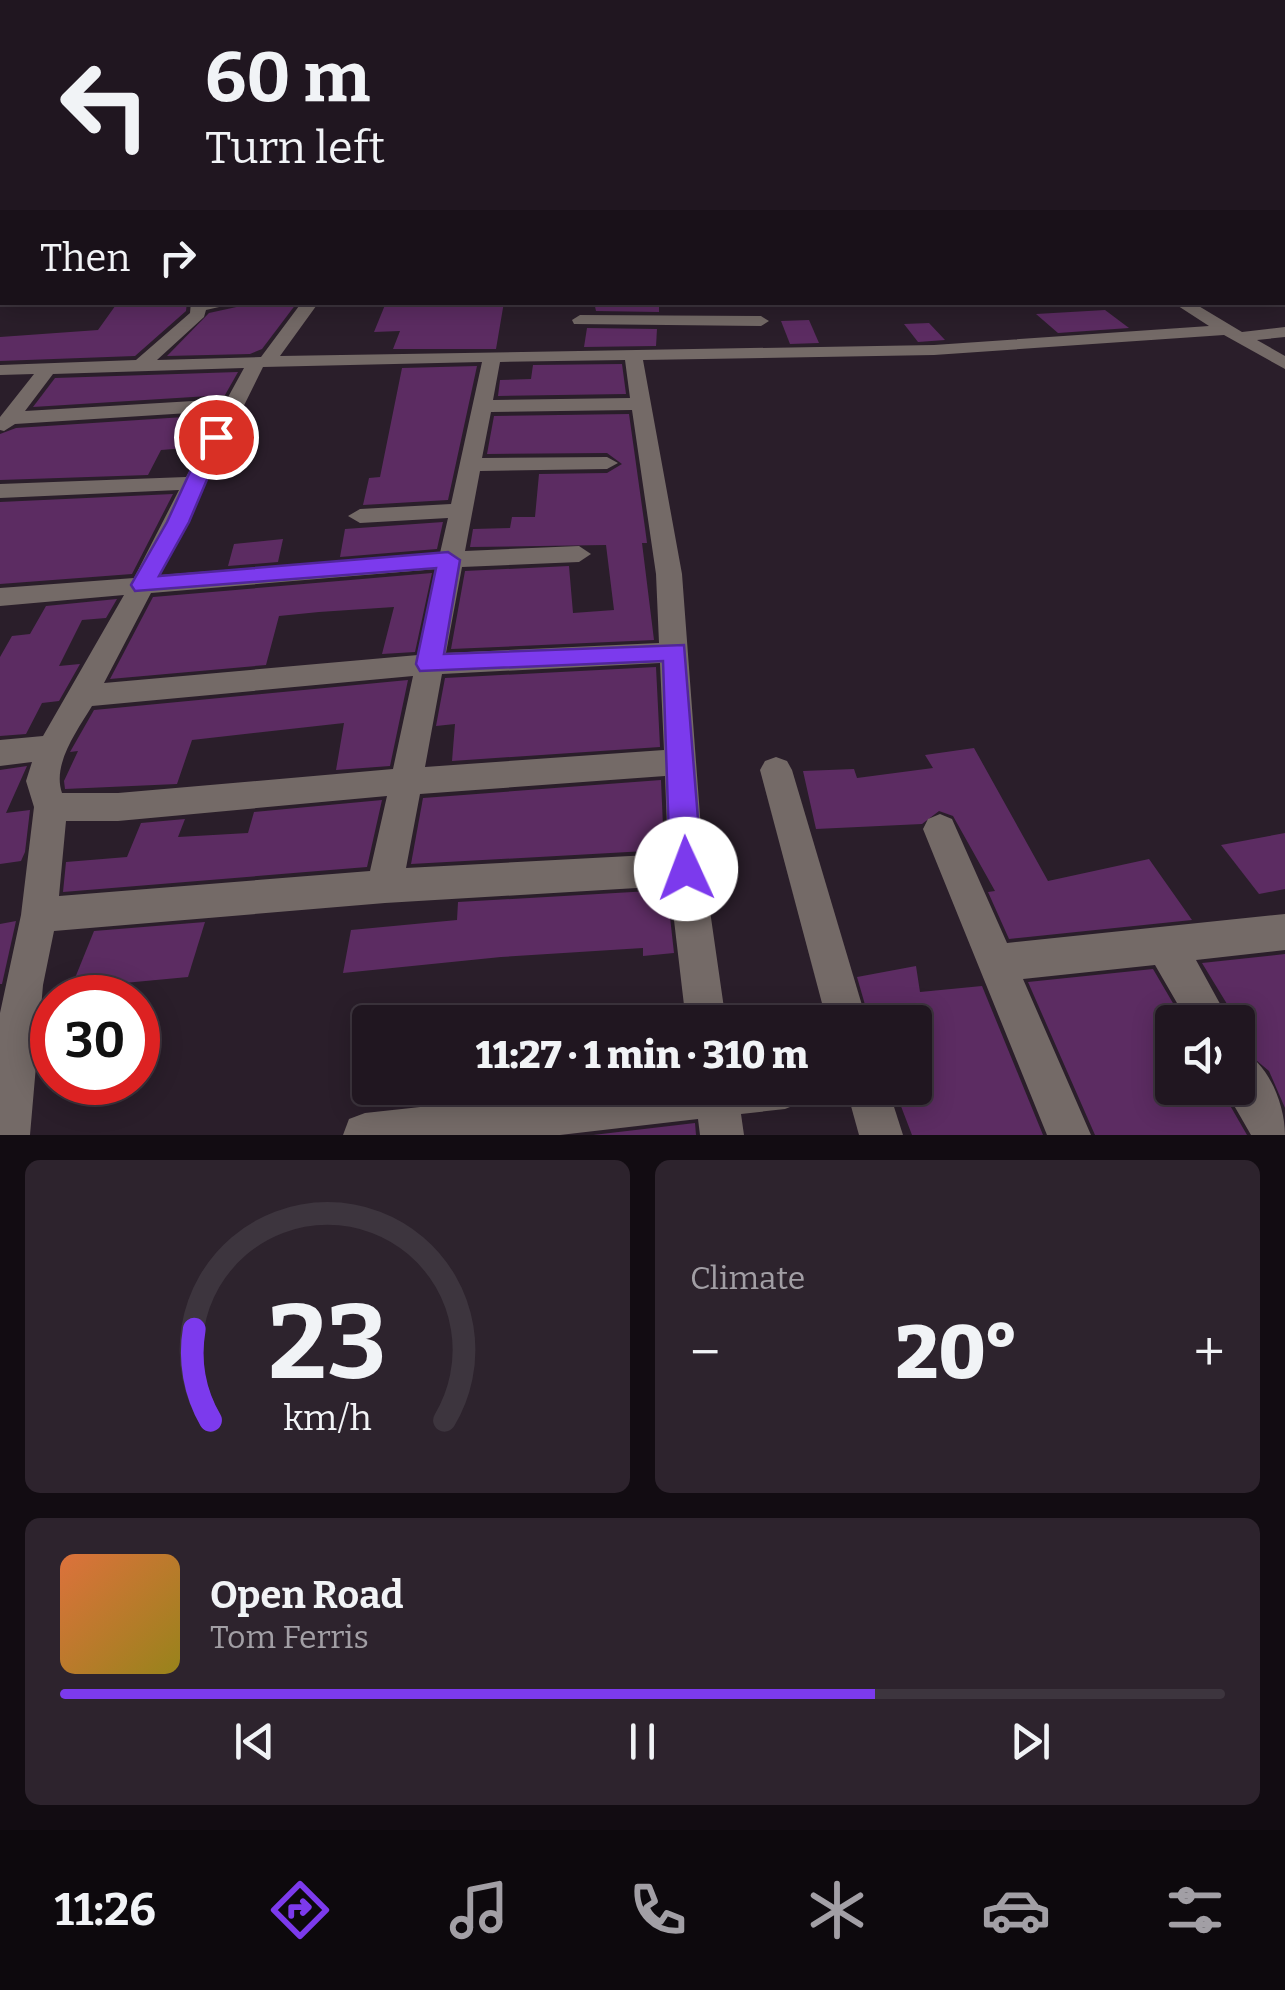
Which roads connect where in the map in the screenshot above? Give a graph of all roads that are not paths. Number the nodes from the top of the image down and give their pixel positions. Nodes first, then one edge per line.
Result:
1 (199, 305) edge
2 (309, 305) edge
3 (1185, 305) edge
4 (581, 311) edge
5 (761, 322) dead end
6 (1285, 332) edge
7 (1233, 333) junction
8 (574, 356) junction
9 (634, 356) junction
10 (492, 357) junction
11 (262, 361) junction
12 (1285, 364) edge
13 (140, 366) junction
14 (0, 370) edge
15 (47, 370) junction
16 (233, 404) junction
17 (643, 404) junction
18 (480, 406) junction
19 (5, 424) edge
20 (607, 463) dead end
21 (468, 465) junction
22 (193, 483) junction
23 (0, 491) edge
24 (458, 511) junction
25 (360, 516) dead end
26 (579, 554) dead end
27 (448, 560) junction
28 (143, 585) junction
29 (0, 598) edge
30 (676, 652) junction
31 (429, 664) junction
32 (84, 696) junction
33 (52, 747) junction
34 (0, 753) edge
35 (682, 762) junction
36 (776, 770) dead end
37 (407, 782) junction
38 (51, 807) junction
39 (940, 829) dead end
40 (686, 869) junction
41 (385, 886) junction
42 (38, 915) junction
43 (1285, 932) edge
44 (1165, 945) junction
45 (998, 963) junction
46 (704, 1005) edge
47 (842, 1005) edge
48 (1200, 1005) edge
49 (1255, 1100) edge
50 (607, 1105) edge
51 (718, 1105) edge
52 (871, 1105) edge
53 (410, 1132) edge
54 (8, 1135) edge
55 (366, 1135) edge
56 (722, 1135) edge
57 (881, 1135) edge
58 (1069, 1135) edge
59 (1275, 1135) edge

1 - 13 street
2 - 11 street
3 - 7 street
4 - 5 street
4 - 8 street
6 - 7 street
7 - 9 street
7 - 12 street
8 - 9 street
8 - 10 street
9 - 17 street
10 - 11 street
10 - 18 street
11 - 13 street
11 - 16 street
13 - 15 street
14 - 15 street
15 - 19 street
16 - 19 street
16 - 22 street
17 - 18 street
17 - 30 street
18 - 21 street
20 - 21 street
21 - 24 street
22 - 23 street
22 - 28 street
24 - 25 street
24 - 27 street
26 - 27 street
27 - 28 street
27 - 31 street
28 - 29 street
28 - 32 street
30 - 31 street
30 - 35 street
31 - 32 street
31 - 37 street
32 - 33 street
33 - 34 street
33 - 38 street
35 - 37 street
35 - 40 street
36 - 47 street
37 - 38 street
37 - 41 street
38 - 42 street
39 - 45 street
40 - 41 street
40 - 46 street
41 - 42 street
42 - 54 street
43 - 44 street
44 - 45 street
44 - 48 street
45 - 58 street
49 - 59 street
50 - 53 street
51 - 56 street
52 - 57 street
53 - 55 street

